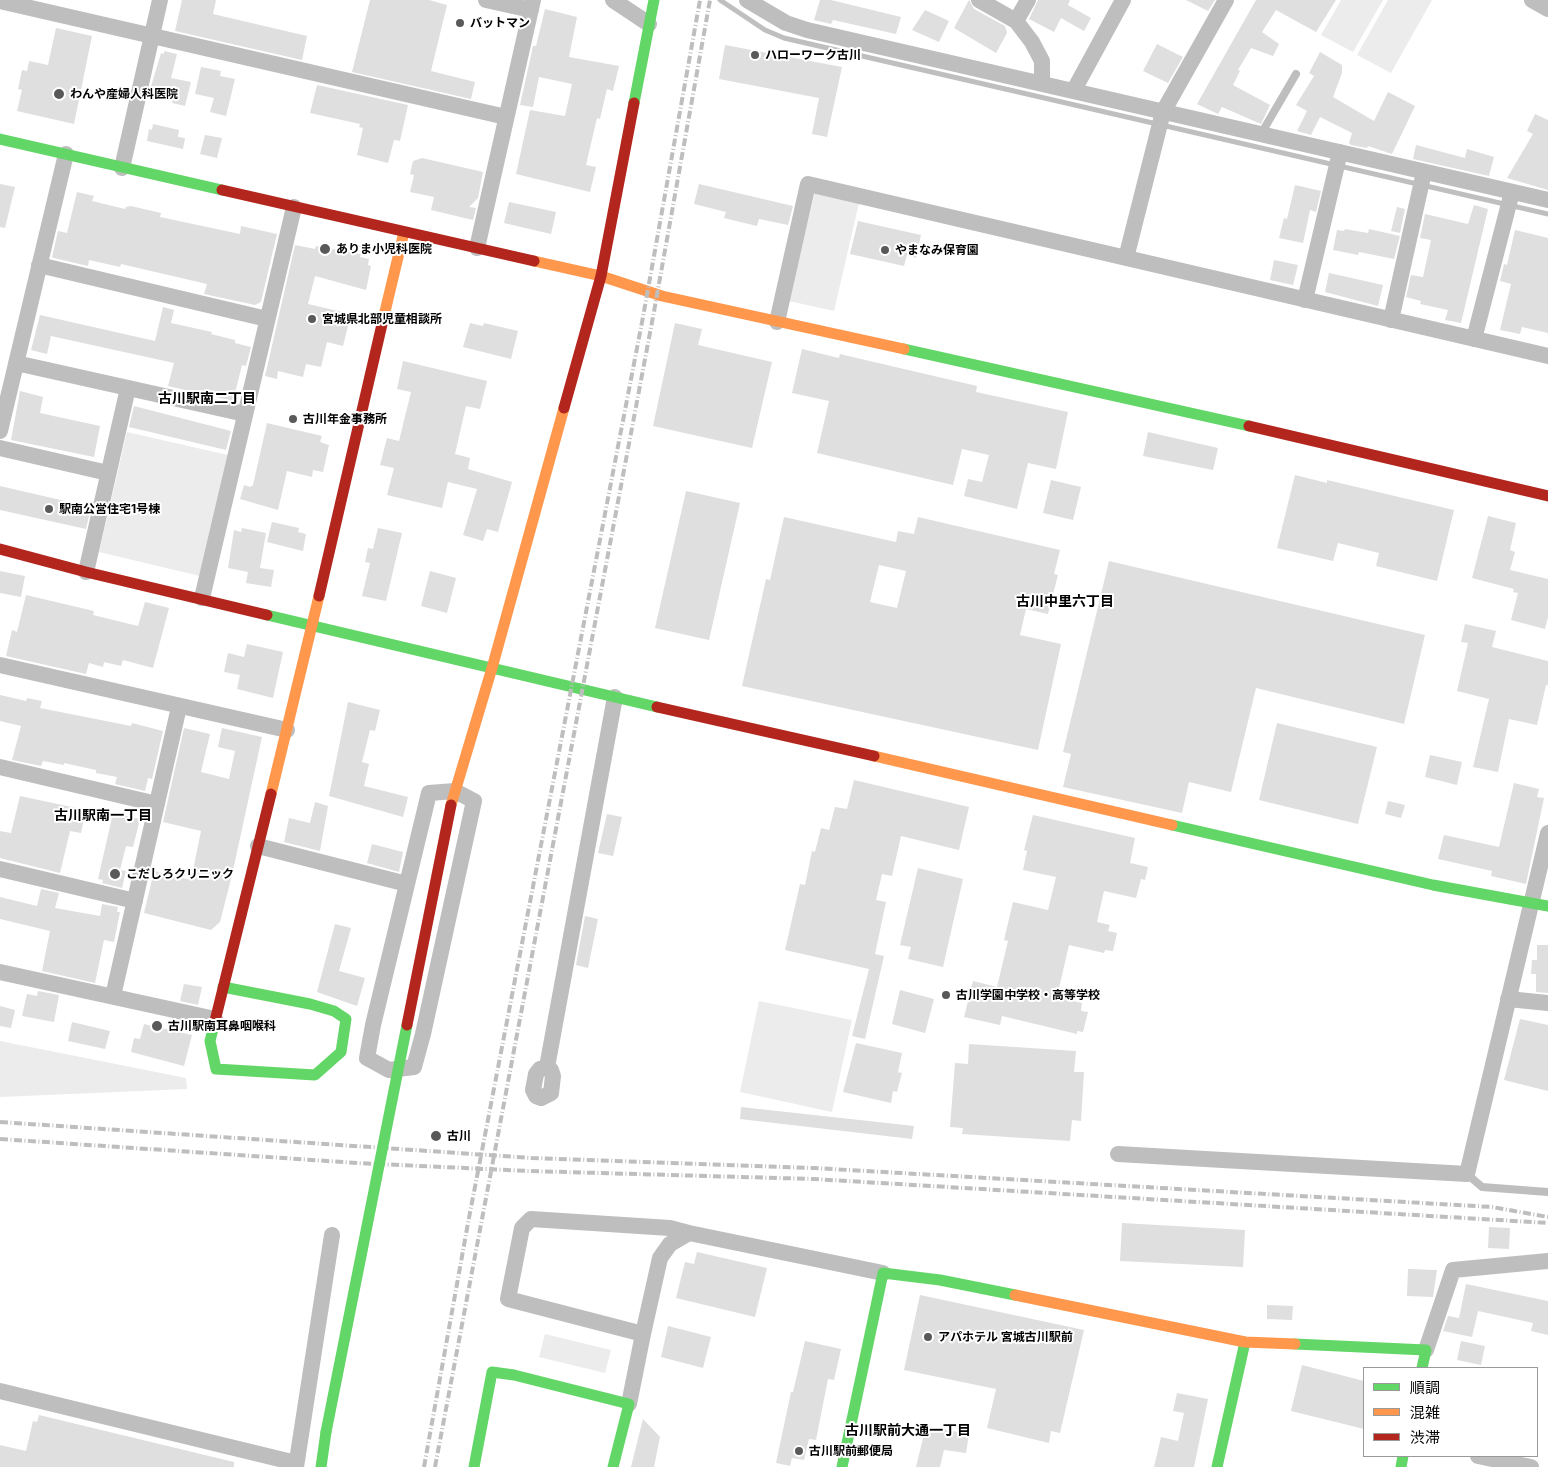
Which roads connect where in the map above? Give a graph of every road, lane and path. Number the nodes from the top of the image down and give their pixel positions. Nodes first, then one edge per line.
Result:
1 (160, 0) edge
2 (486, 0) edge
3 (613, 0) edge
4 (654, 0) edge
5 (747, 0) edge
6 (979, 0) edge
7 (1028, 0) edge
8 (1124, 0) edge
9 (1226, 0) edge
10 (1532, 0) edge
11 (0, 1) edge
12 (532, 5) edge
13 (1548, 9) edge
14 (1016, 20) junction
15 (649, 24) junction
16 (152, 35) junction
17 (1296, 74) dead end
18 (1042, 82) junction
19 (1074, 90) junction
20 (506, 117) junction
21 (1160, 120) junction
22 (1262, 134) junction
23 (0, 139) edge
24 (66, 154) junction
25 (1338, 162) junction
26 (122, 168) junction
27 (1422, 182) junction
28 (1548, 200) edge
29 (1509, 202) junction
30 (294, 207) junction
31 (404, 232) junction
32 (478, 248) junction
33 (1126, 258) junction
34 (39, 265) junction
35 (602, 276) junction
36 (1305, 300) junction
37 (267, 319) junction
38 (1391, 320) junction
39 (777, 322) junction
40 (1474, 339) junction
41 (1548, 356) edge
42 (16, 363) junction
43 (128, 388) junction
44 (245, 414) junction
45 (0, 432) edge
46 (0, 448) edge
47 (108, 473) junction
48 (1548, 496) edge
49 (0, 549) edge
50 (86, 572) junction
51 (202, 598) junction
52 (312, 624) junction
53 (0, 664) edge
54 (492, 668) junction
55 (616, 697) junction
56 (180, 707) junction
57 (287, 730) junction
58 (0, 767) edge
59 (453, 798) junction
60 (157, 804) junction
61 (1548, 833) edge
62 (258, 846) junction
63 (0, 869) edge
64 (407, 884) junction
65 (135, 901) junction
66 (1531, 903) junction
67 (1548, 906) edge
68 (0, 972) edge
69 (223, 986) junction
70 (113, 996) junction
71 (1508, 999) junction
72 (1548, 1003) edge
73 (215, 1019) junction
74 (546, 1067) dead end
75 (1118, 1154) dead end
76 (1467, 1174) junction
77 (1548, 1192) edge
78 (690, 1232) junction
79 (332, 1235) dead end
80 (1548, 1261) edge
81 (883, 1273) junction
82 (643, 1334) junction
83 (1245, 1342) junction
84 (1426, 1350) junction
85 (1422, 1367) edge
86 (0, 1391) edge
87 (629, 1404) junction
88 (1483, 1457) edge
89 (296, 1465) edge
90 (321, 1467) edge
91 (474, 1467) edge
92 (613, 1467) edge
93 (842, 1467) edge
94 (1217, 1467) edge
95 (1531, 1467) edge

1 - 16 street
2 - 12 street
3 - 15 street
4 - 15 street
5 - 18 street
6 - 14 street
7 - 14 street
8 - 19 street
9 - 21 street
10 - 13 street
11 - 16 street
12 - 20 street
14 - 18 street
15 - 35 street
16 - 20 street
16 - 26 street
17 - 22 lane
18 - 19 street
19 - 21 street
20 - 32 street
21 - 22 street
21 - 33 street
22 - 25 street
23 - 24 street
24 - 26 street
24 - 34 street
25 - 27 street
25 - 36 street
26 - 30 street
27 - 29 street
27 - 38 street
28 - 29 street
29 - 40 street
30 - 31 street
30 - 37 street
31 - 32 street
31 - 52 street
32 - 35 street
33 - 36 street
33 - 39 street
34 - 37 street
34 - 42 street
35 - 39 street
35 - 54 street
36 - 38 street
37 - 44 street
38 - 40 street
39 - 48 street
40 - 41 street
42 - 43 street
42 - 45 street
43 - 44 street
43 - 47 street
44 - 51 street
46 - 47 street
47 - 50 street
49 - 50 street
50 - 51 street
51 - 52 street
52 - 54 street
52 - 57 street
53 - 56 street
54 - 55 street
54 - 59 street
55 - 66 street
55 - 74 street
56 - 57 street
56 - 60 street
57 - 62 street
58 - 60 street
59 - 64 street
59 - 64 street
59 - 90 street, bridge
60 - 65 street
61 - 66 street
62 - 64 street
62 - 69 street
63 - 65 street
65 - 70 street
66 - 67 street
66 - 71 street
68 - 70 street
69 - 73 street
69 - 73 street
70 - 73 street
71 - 72 street
71 - 76 street
75 - 76 street
76 - 77 lane
78 - 81 street
78 - 82 street
78 - 82 street
79 - 89 street
80 - 84 street
81 - 83 street
81 - 93 street
82 - 87 street
83 - 84 street
83 - 94 street
84 - 85 street
86 - 89 street
87 - 91 street
87 - 92 street
88 - 95 street

